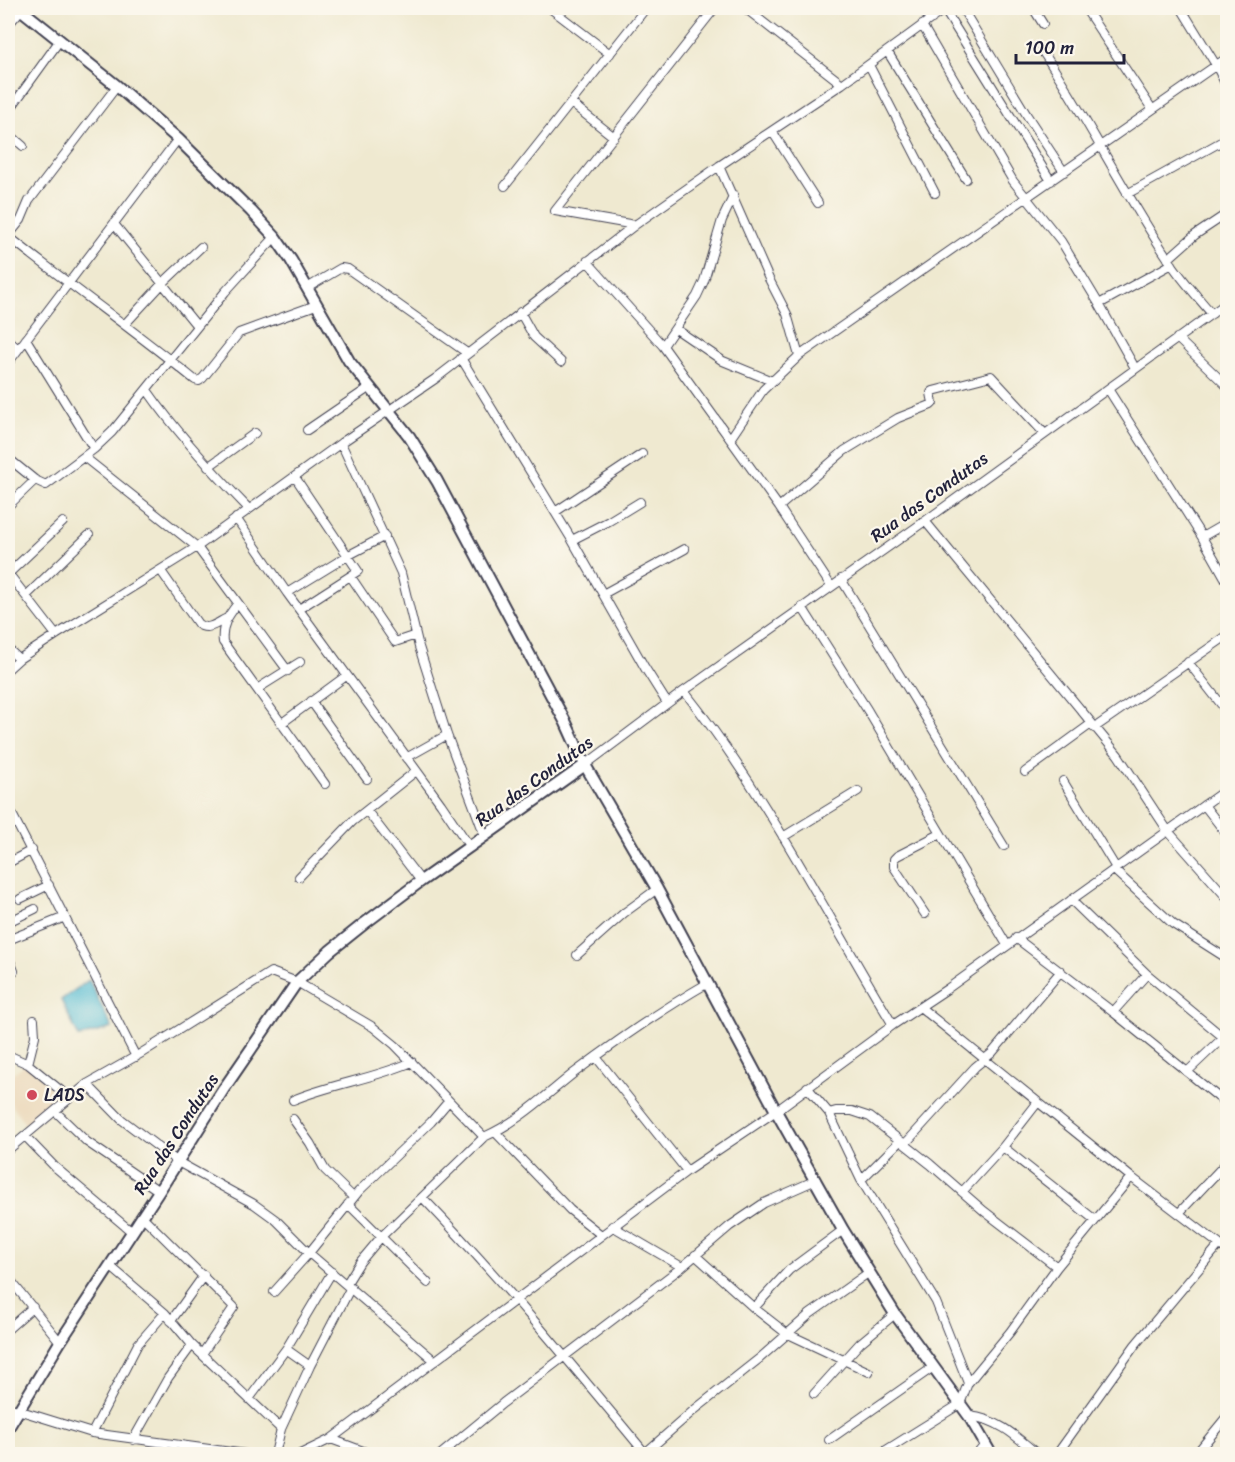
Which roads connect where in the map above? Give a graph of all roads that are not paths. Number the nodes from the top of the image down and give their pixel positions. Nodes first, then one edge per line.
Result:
1 (20, 8) edge
2 (550, 8) edge
3 (646, 8) edge
4 (715, 8) edge
5 (745, 8) edge
6 (918, 8) edge
7 (945, 8) edge
8 (962, 8) edge
9 (1033, 8) edge
10 (1085, 8) edge
11 (1184, 8) edge
12 (932, 19) junction
13 (1043, 24) dead end
14 (8, 25) edge
15 (922, 26) junction
16 (60, 40) junction
17 (1041, 49) dead end
18 (887, 51) junction
19 (609, 54) junction
20 (1227, 57) edge
21 (868, 65) junction
22 (1216, 65) junction
23 (842, 84) junction
24 (117, 86) junction
25 (1227, 89) edge
26 (571, 103) junction
27 (1152, 109) junction
28 (8, 112) edge
29 (772, 131) junction
30 (8, 133) edge
31 (614, 137) junction
32 (1227, 138) edge
33 (178, 139) junction
34 (23, 146) dead end
35 (1100, 147) junction
36 (719, 166) junction
37 (1064, 172) junction
38 (966, 179) dead end
39 (1051, 181) junction
40 (505, 186) dead end
41 (935, 194) dead end
42 (1127, 194) junction
43 (734, 195) junction
44 (1027, 199) junction
45 (818, 203) dead end
46 (1227, 213) edge
47 (114, 225) junction
48 (635, 225) junction
49 (8, 236) edge
50 (275, 237) junction
51 (201, 247) dead end
52 (588, 261) junction
53 (1170, 262) junction
54 (163, 282) junction
55 (68, 284) junction
56 (306, 288) junction
57 (1227, 302) edge
58 (1100, 304) junction
59 (316, 305) junction
60 (520, 312) junction
61 (1212, 314) junction
62 (125, 324) junction
63 (197, 326) junction
64 (676, 329) junction
65 (1177, 338) junction
66 (26, 339) junction
67 (8, 340) edge
68 (663, 346) junction
69 (18, 349) junction
70 (464, 355) junction
71 (800, 356) junction
72 (171, 360) junction
73 (561, 362) dead end
74 (8, 363) edge
75 (1135, 368) junction
76 (772, 381) junction
77 (370, 387) junction
78 (1227, 387) edge
79 (1108, 389) junction
80 (147, 390) junction
81 (388, 410) junction
82 (307, 430) dead end
83 (255, 433) dead end
84 (1045, 434) junction
85 (730, 439) junction
86 (341, 443) junction
87 (94, 449) junction
88 (642, 454) dead end
89 (84, 457) junction
90 (8, 458) edge
91 (208, 467) junction
92 (295, 477) junction
93 (35, 480) junction
94 (640, 502) dead end
95 (8, 506) edge
96 (779, 507) junction
97 (249, 509) junction
98 (555, 512) junction
99 (237, 518) junction
100 (925, 521) junction
101 (63, 522) dead end
102 (1227, 522) edge
103 (89, 535) dead end
104 (385, 537) junction
105 (1202, 537) junction
106 (572, 540) junction
107 (197, 547) junction
108 (685, 549) dead end
109 (349, 555) junction
110 (161, 571) junction
111 (8, 574) edge
112 (351, 577) junction
113 (841, 579) junction
114 (1227, 583) edge
115 (831, 586) junction
116 (287, 594) junction
117 (603, 594) junction
118 (26, 596) junction
119 (238, 603) junction
120 (802, 606) junction
121 (299, 609) junction
122 (225, 619) junction
123 (56, 635) junction
124 (416, 635) junction
125 (1227, 635) edge
126 (8, 649) edge
127 (19, 659) junction
128 (300, 662) dead end
129 (1188, 662) junction
130 (8, 669) edge
131 (288, 671) junction
132 (346, 676) junction
133 (257, 689) junction
134 (684, 691) junction
135 (311, 701) junction
136 (667, 703) junction
137 (1227, 713) edge
138 (282, 723) junction
139 (1092, 726) junction
140 (447, 735) junction
141 (406, 758) junction
142 (585, 765) junction
143 (416, 771) junction
144 (1025, 772) dead end
145 (367, 779) dead end
146 (1063, 781) dead end
147 (325, 784) dead end
148 (1227, 788) edge
149 (858, 791) dead end
150 (1204, 805) junction
151 (8, 806) edge
152 (367, 811) junction
153 (1168, 831) junction
154 (940, 834) junction
155 (485, 836) junction
156 (1227, 836) edge
157 (783, 837) junction
158 (1004, 846) dead end
159 (470, 847) junction
160 (32, 850) junction
161 (8, 863) edge
162 (1115, 869) junction
163 (299, 877) dead end
164 (421, 881) junction
165 (49, 885) junction
166 (657, 890) junction
167 (20, 899) dead end
168 (1227, 899) edge
169 (1071, 900) junction
170 (35, 909) dead end
171 (925, 914) dead end
172 (65, 917) junction
173 (8, 922) edge
174 (1016, 938) junction
175 (8, 940) edge
176 (1007, 945) junction
177 (577, 955) dead end
178 (8, 956) edge
179 (1227, 959) edge
180 (14, 971) dead end
181 (1060, 971) junction
182 (1147, 974) junction
183 (297, 982) junction
184 (708, 983) junction
185 (920, 1008) junction
186 (1113, 1012) junction
187 (34, 1020) dead end
188 (893, 1025) junction
189 (1225, 1035) edge
190 (8, 1055) edge
191 (136, 1057) junction
192 (596, 1057) junction
193 (984, 1060) junction
194 (412, 1062) junction
195 (28, 1065) junction
196 (1187, 1072) junction
197 (87, 1084) junction
198 (807, 1087) junction
199 (70, 1098) junction
200 (292, 1101) dead end
201 (448, 1102) junction
202 (1038, 1102) junction
203 (1227, 1105) edge
204 (55, 1111) junction
205 (776, 1111) junction
206 (829, 1113) junction
207 (293, 1119) dead end
208 (495, 1132) junction
209 (8, 1136) edge
210 (24, 1136) junction
211 (484, 1137) junction
212 (902, 1142) junction
213 (11, 1147) edge
214 (1003, 1147) junction
215 (1227, 1161) edge
216 (178, 1162) junction
217 (687, 1171) junction
218 (1131, 1177) junction
219 (816, 1180) junction
220 (861, 1180) junction
221 (159, 1191) junction
222 (962, 1192) junction
223 (353, 1197) junction
224 (423, 1198) junction
225 (348, 1204) junction
226 (1179, 1213) junction
227 (142, 1216) junction
228 (1095, 1220) junction
229 (612, 1226) junction
230 (843, 1230) junction
231 (132, 1232) junction
232 (600, 1234) junction
233 (381, 1237) junction
234 (1219, 1245) junction
235 (1227, 1251) edge
236 (309, 1253) junction
237 (695, 1255) junction
238 (110, 1266) junction
239 (682, 1267) junction
240 (1057, 1267) junction
241 (332, 1272) junction
242 (868, 1273) junction
243 (204, 1275) junction
244 (8, 1277) edge
245 (428, 1283) dead end
246 (349, 1285) junction
247 (274, 1292) dead end
248 (516, 1300) junction
249 (33, 1307) junction
250 (754, 1308) junction
251 (165, 1313) junction
252 (895, 1314) junction
253 (171, 1321) junction
254 (8, 1329) edge
255 (786, 1333) junction
256 (60, 1342) junction
257 (192, 1345) junction
258 (286, 1349) junction
259 (202, 1354) junction
260 (566, 1357) junction
261 (844, 1360) junction
262 (435, 1361) junction
263 (310, 1366) junction
264 (932, 1368) junction
265 (869, 1372) dead end
266 (968, 1383) junction
267 (814, 1394) dead end
268 (249, 1399) junction
269 (960, 1404) junction
270 (8, 1407) edge
271 (19, 1410) junction
272 (1227, 1415) edge
273 (969, 1416) junction
274 (8, 1428) edge
275 (281, 1429) junction
276 (92, 1433) junction
277 (331, 1439) junction
278 (133, 1440) junction
279 (829, 1440) dead end
280 (988, 1450) edge
281 (207, 1452) edge
282 (644, 1454) edge
283 (246, 1455) edge
284 (275, 1455) edge
285 (300, 1455) edge
286 (371, 1455) edge
287 (441, 1455) edge
288 (880, 1455) edge
289 (977, 1455) edge
290 (1037, 1455) edge
291 (1057, 1455) edge
292 (1196, 1455) edge

1 - 14 street
1 - 16 street
2 - 19 street
3 - 19 street
4 - 31 street
5 - 23 street
6 - 12 street
7 - 12 street
7 - 39 street
8 - 37 street
9 - 13 street
10 - 27 street
11 - 22 street
12 - 15 street
15 - 18 street
15 - 44 street
16 - 24 street
16 - 28 street
17 - 35 street
18 - 21 street
18 - 38 street
19 - 26 street
20 - 22 street
21 - 23 street
21 - 41 street
22 - 25 street
22 - 27 street
23 - 29 street
24 - 33 street
24 - 49 street
26 - 31 street
26 - 40 street
27 - 35 street
29 - 36 street
29 - 45 street
30 - 34 street
31 - 48 street
32 - 42 street
33 - 47 street
33 - 50 street
35 - 37 street
35 - 42 street
36 - 43 street
36 - 48 street
37 - 39 street
39 - 44 street
42 - 53 street
43 - 64 street
43 - 71 street
44 - 58 street
44 - 71 street
46 - 53 street
47 - 54 street
47 - 55 street
48 - 52 street
49 - 55 street
50 - 56 street
50 - 63 street
51 - 54 street
52 - 60 street
52 - 68 street
53 - 58 street
53 - 61 street
54 - 62 street
54 - 63 street
55 - 62 street
55 - 66 street
56 - 59 street
56 - 70 street
57 - 61 street, Rua das Condutas
58 - 75 street
59 - 72 street
59 - 77 street
60 - 70 street
60 - 73 street
61 - 65 street, Rua das Condutas
62 - 72 street
63 - 72 street
64 - 68 street
64 - 76 street
65 - 75 street, Rua das Condutas
65 - 78 street
66 - 69 street
66 - 87 street
67 - 69 street
68 - 85 street
69 - 74 street
70 - 81 street
70 - 98 street
71 - 76 street
72 - 80 street
75 - 79 street, Rua das Condutas
76 - 85 street
77 - 81 street
77 - 82 street
79 - 84 street, Rua das Condutas
79 - 105 street
80 - 87 street
80 - 91 street
81 - 86 street
81 - 142 street
83 - 91 street
84 - 96 street
84 - 100 street, Rua das Condutas
85 - 96 street
86 - 92 street
86 - 104 street
87 - 89 street
88 - 98 street
89 - 93 street
89 - 107 street
90 - 93 street
91 - 97 street
92 - 97 street
92 - 109 street
93 - 95 street
94 - 106 street
96 - 115 street
97 - 99 street
98 - 106 street
99 - 107 street
99 - 116 street
100 - 113 street, Rua das Condutas
100 - 139 street
101 - 111 street
102 - 105 street
103 - 118 street
104 - 109 street
104 - 124 street
105 - 114 street
106 - 117 street
107 - 110 street
107 - 119 street
108 - 117 street
109 - 112 street
109 - 116 street
110 - 122 street
110 - 123 street
111 - 118 street
112 - 121 street
112 - 124 street
113 - 115 street, Rua das Condutas
113 - 158 street
115 - 120 street, Rua das Condutas
116 - 121 street
117 - 136 street
118 - 123 street
119 - 122 street
119 - 131 street
120 - 134 street, Rua das Condutas
120 - 154 street
121 - 132 street
122 - 133 street
123 - 127 street
124 - 140 street
125 - 129 street
126 - 127 street
127 - 130 street
128 - 131 street
129 - 137 street
129 - 139 street
131 - 133 street
132 - 135 street
132 - 141 street
133 - 138 street
134 - 136 street, Rua das Condutas
134 - 157 street
135 - 138 street
135 - 145 street
136 - 142 street, Rua das Condutas
138 - 147 street
139 - 144 street
139 - 153 street
140 - 141 street
140 - 155 street
141 - 143 street
142 - 155 street, Rua das Condutas
142 - 166 street
143 - 152 street
143 - 159 street
146 - 162 street
148 - 150 street
149 - 157 street
150 - 153 street
150 - 156 street
151 - 160 street
152 - 163 street
152 - 164 street
153 - 162 street
153 - 168 street
154 - 171 street
154 - 176 street
155 - 159 street, Rua das Condutas
157 - 188 street
159 - 164 street, Rua das Condutas
160 - 161 street
160 - 165 street
162 - 169 street
162 - 179 street
164 - 183 street, Rua das Condutas
165 - 167 street
165 - 172 street
166 - 177 street
166 - 184 street
169 - 174 street
169 - 182 street
170 - 173 street
172 - 175 street
172 - 191 street
174 - 176 street
174 - 181 street
176 - 185 street
178 - 180 street
181 - 186 street
181 - 193 street
182 - 186 street
182 - 189 street
183 - 191 street
183 - 194 street
183 - 216 street, Rua das Condutas
184 - 192 street
184 - 205 street
185 - 188 street
185 - 193 street
186 - 196 street
187 - 195 street
188 - 198 street
189 - 196 street
190 - 195 street
191 - 197 street
192 - 208 street
192 - 217 street
193 - 202 street
193 - 212 street
194 - 200 street
194 - 201 street
195 - 199 street
196 - 203 street
197 - 199 street
197 - 216 street
198 - 205 street
198 - 206 street
199 - 204 street
201 - 211 street
201 - 223 street
202 - 214 street
202 - 218 street
204 - 210 street
204 - 221 street
205 - 217 street
205 - 219 street
206 - 212 street
206 - 220 street
207 - 223 street
208 - 211 street
208 - 232 street
209 - 213 street
210 - 213 street
210 - 231 street
211 - 224 street
212 - 220 street
212 - 222 street
214 - 222 street
214 - 228 street
215 - 226 street
216 - 221 street, Rua das Condutas
216 - 236 street
217 - 229 street
218 - 226 street
218 - 228 street
219 - 230 street
219 - 237 street
220 - 266 street
221 - 227 street, Rua das Condutas
222 - 240 street
223 - 225 street
224 - 233 street
224 - 248 street
225 - 233 street
225 - 236 street
226 - 234 street
227 - 231 street, Rua das Condutas
227 - 243 street
228 - 240 street
229 - 232 street
229 - 239 street
230 - 242 street
230 - 250 street
231 - 238 street, Rua das Condutas
232 - 248 street
233 - 245 street
233 - 246 street
234 - 235 street
234 - 291 street
236 - 241 street
236 - 247 street
237 - 239 street
237 - 250 street
238 - 251 street
238 - 256 street, Rua das Condutas
239 - 260 street
240 - 266 street
241 - 246 street
241 - 258 street
242 - 252 street
242 - 255 street
243 - 253 street
243 - 259 street
244 - 249 street
246 - 262 street
246 - 263 street
248 - 260 street
248 - 262 street
249 - 254 street
249 - 256 street
250 - 255 street
251 - 253 street
251 - 276 street
252 - 261 street
252 - 264 street
253 - 257 street
255 - 261 street
255 - 282 street
256 - 271 street, Rua das Condutas
257 - 259 street
257 - 278 street
258 - 263 street
258 - 268 street
259 - 268 street
260 - 282 street
260 - 287 street
261 - 265 street
261 - 267 street
262 - 277 street
263 - 275 street
264 - 269 street
264 - 279 street
266 - 269 street
268 - 275 street
269 - 273 street
269 - 288 street
270 - 271 street
271 - 274 street, Rua das Condutas
271 - 276 street
272 - 292 street
273 - 280 street
273 - 290 street
275 - 284 street
276 - 278 street
277 - 285 street
277 - 286 street
278 - 281 street
280 - 289 street
281 - 283 street

